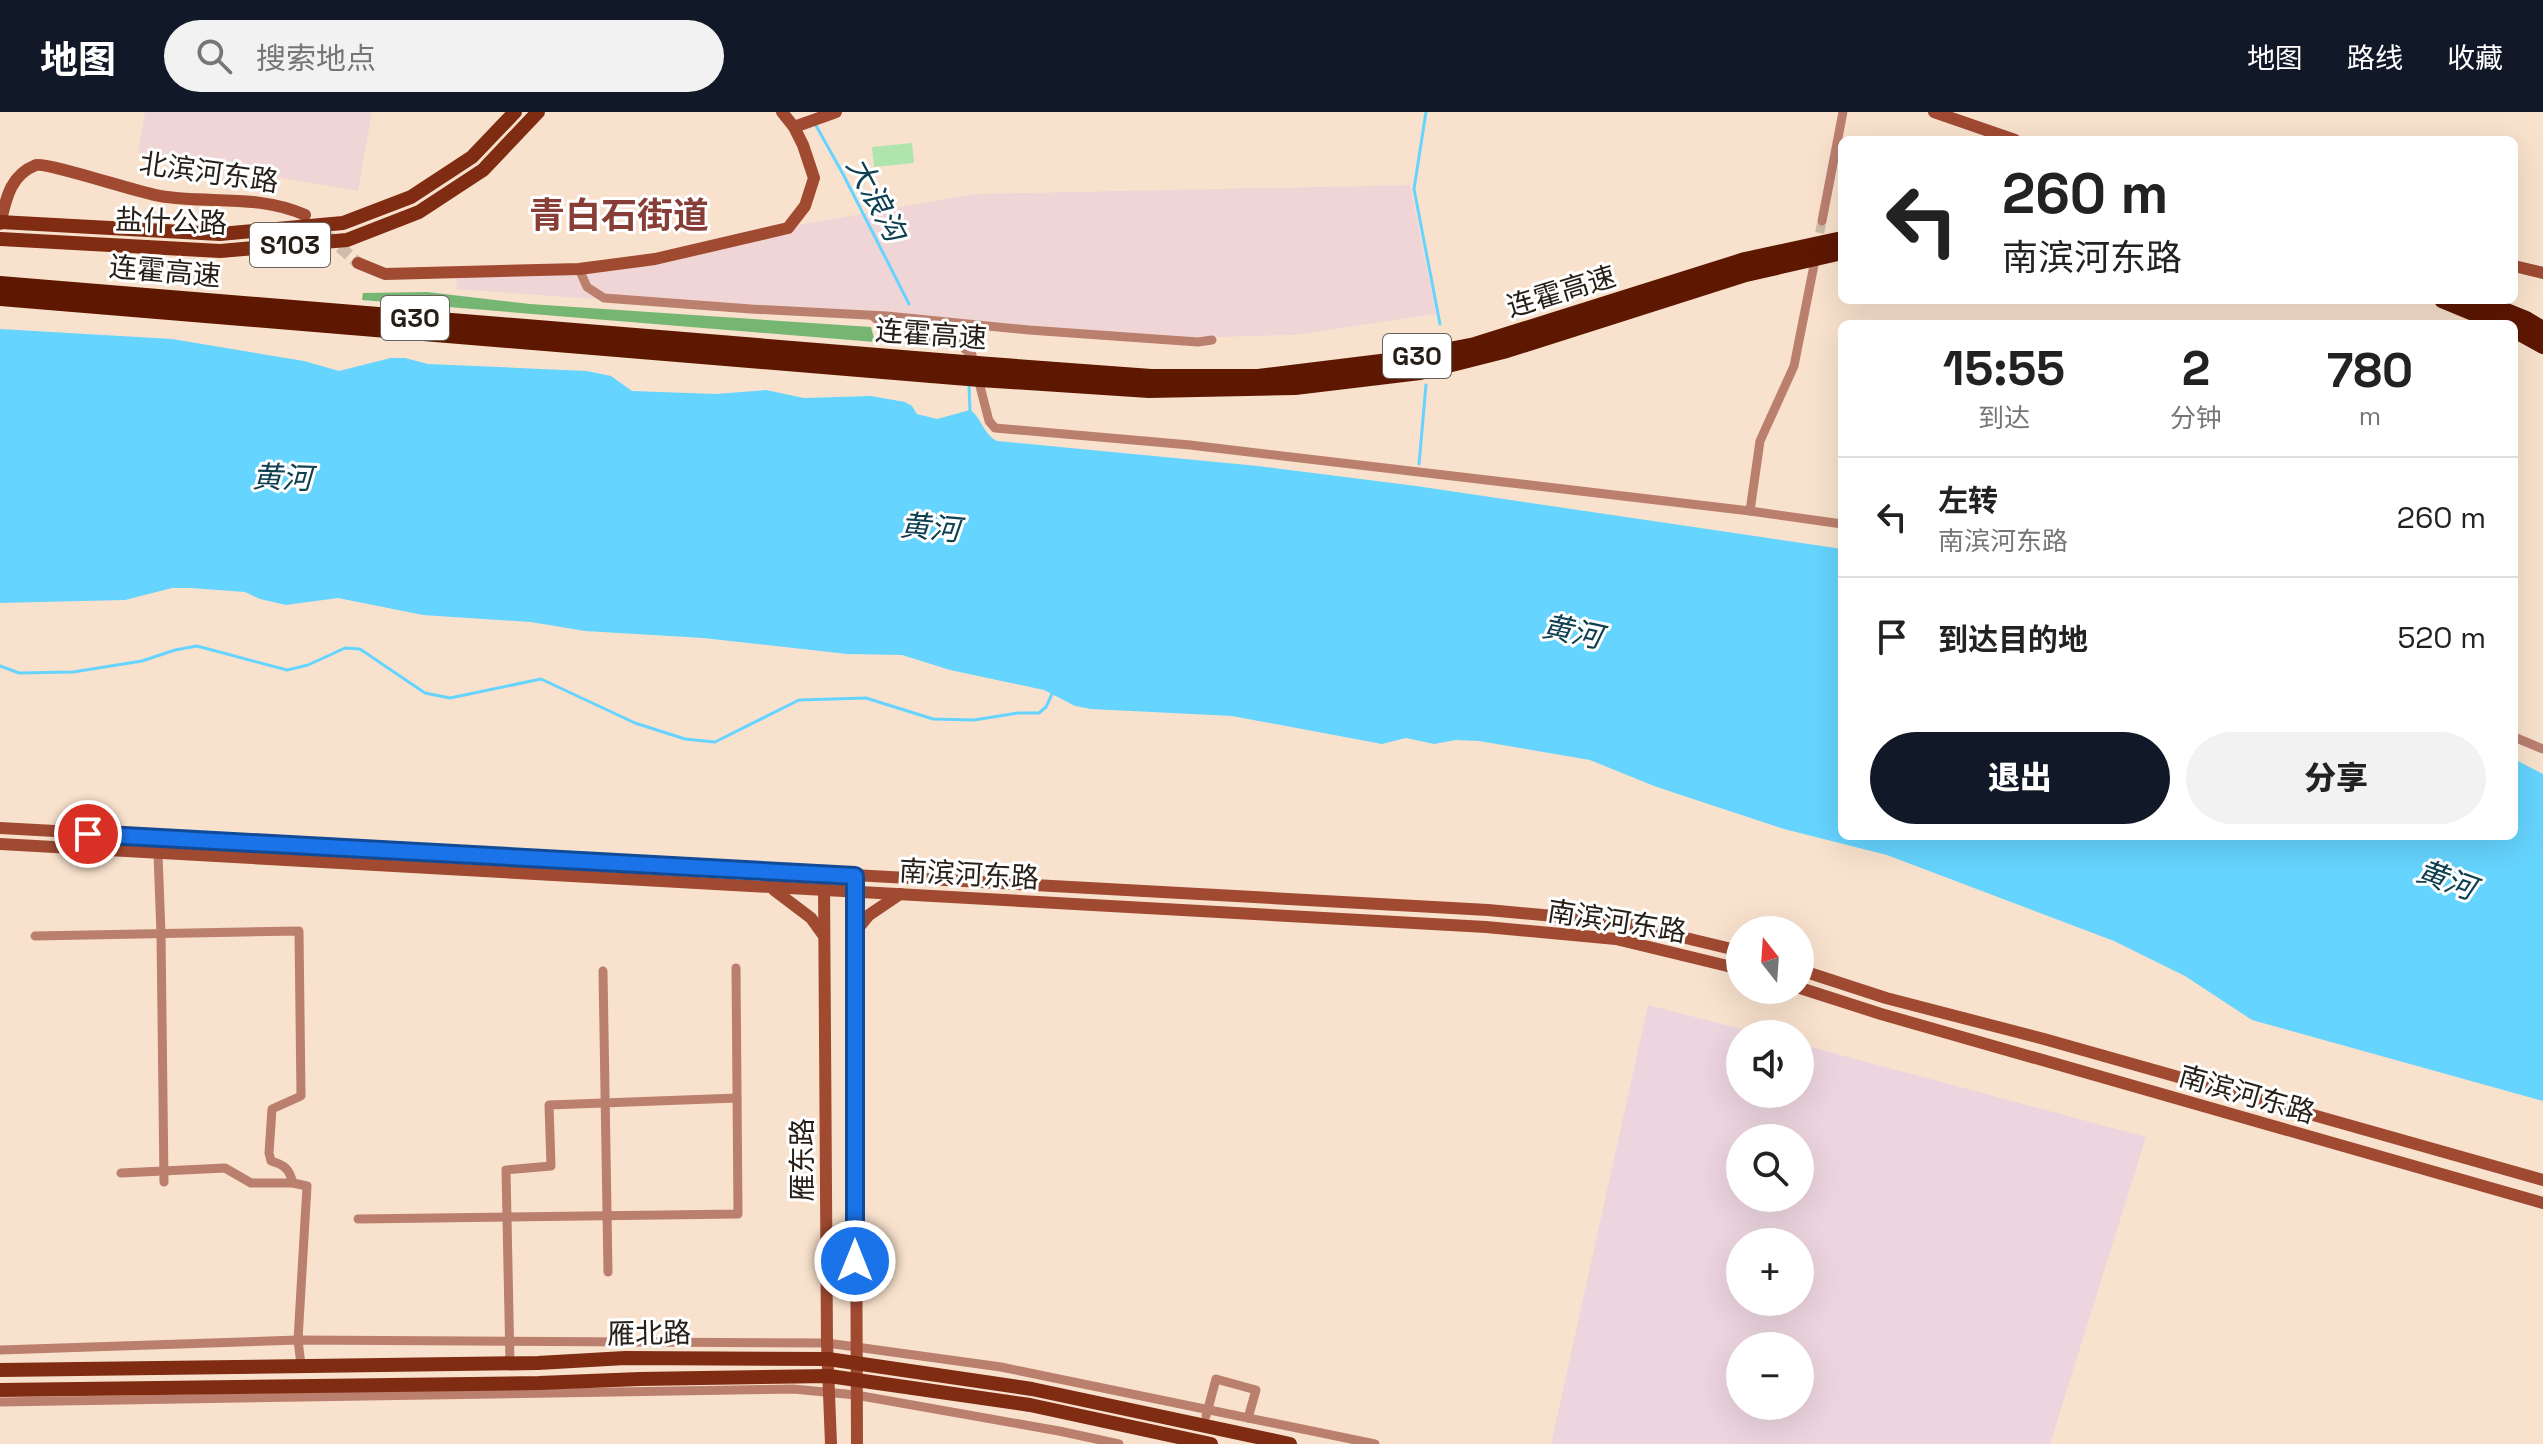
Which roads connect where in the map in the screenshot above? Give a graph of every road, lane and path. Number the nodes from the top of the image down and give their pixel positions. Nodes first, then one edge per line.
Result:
1 (515, 112) edge
2 (538, 112) edge
3 (782, 112) edge
4 (1843, 112) edge
5 (1934, 112) edge
6 (831, 113) edge
7 (799, 125) junction
8 (1838, 136) edge
9 (2003, 136) edge
10 (1838, 138) edge
11 (305, 215) tunnel mouth
12 (1822, 221) tunnel mouth
13 (0, 223) edge
14 (0, 239) edge
15 (1838, 240) edge
16 (1838, 253) edge
17 (358, 263) tunnel mouth
18 (1814, 265) dead end
19 (2518, 267) edge
20 (579, 269) junction
21 (2543, 273) edge
22 (0, 284) edge
23 (0, 298) edge
24 (2452, 304) edge
25 (2488, 304) edge
26 (873, 316) junction
27 (2490, 320) edge
28 (2543, 329) edge
29 (2518, 332) edge
30 (1212, 340) dead end
31 (2543, 346) edge
32 (929, 368) junction
33 (978, 371) junction
34 (1750, 511) junction
35 (1838, 523) edge
36 (2518, 739) edge
37 (2543, 749) edge
38 (0, 828) edge
39 (118, 836) junction
40 (0, 844) edge
41 (117, 852) junction
42 (158, 854) junction
43 (824, 875) junction
44 (855, 876) junction
45 (771, 888) junction
46 (824, 891) junction
47 (855, 892) junction
48 (900, 894) junction
49 (1274, 900) junction
50 (1269, 916) junction
51 (855, 932) junction
52 (161, 934) junction
53 (35, 936) dead end
54 (824, 936) junction
55 (1726, 948) edge
56 (1726, 966) edge
57 (736, 968) dead end
58 (603, 971) dead end
59 (1814, 975) edge
60 (1814, 992) edge
61 (737, 1098) junction
62 (606, 1103) junction
63 (164, 1170) junction
64 (121, 1173) dead end
65 (2543, 1180) edge
66 (164, 1182) dead end
67 (293, 1183) junction
68 (2543, 1203) edge
69 (609, 1216) junction
70 (507, 1217) junction
71 (358, 1219) dead end
72 (608, 1272) dead end
73 (298, 1340) junction
74 (510, 1341) junction
75 (827, 1343) junction
76 (857, 1347) junction
77 (0, 1350) edge
78 (828, 1359) junction
79 (510, 1364) junction
80 (301, 1365) junction
81 (0, 1370) edge
82 (856, 1371) junction
83 (829, 1384) junction
84 (0, 1390) edge
85 (856, 1395) junction
86 (0, 1402) edge
87 (1207, 1410) junction
88 (1248, 1418) junction
89 (1203, 1426) junction
90 (831, 1444) edge
91 (857, 1444) edge
92 (1119, 1444) edge
93 (1211, 1444) edge
94 (1290, 1444) edge
95 (1375, 1444) edge

1 - 13 main road, 盐什公路 / S103
2 - 14 main road, 盐什公路 / S103
3 - 7 main road
4 - 8 street
5 - 9 main road
6 - 7 main road
7 - 20 main road
10 - 12 street
11 - 13 main road, 北滨河东路
15 - 33 highway, 连霍高速 / G30
16 - 33 highway, 连霍高速 / G30
17 - 20 main road
18 - 34 street
19 - 21 main road
20 - 26 street
22 - 32 highway, 连霍高速 / G30
23 - 32 highway, 连霍高速 / G30
24 - 27 highway
25 - 28 highway
26 - 30 street
26 - 34 street
29 - 31 highway
32 - 33 highway, 连霍高速 / G30, bridge
34 - 35 street
36 - 37 street
38 - 39 main road, 南滨河东路
39 - 41 main road
39 - 43 main road, 南滨河东路
40 - 41 main road, 南滨河东路
41 - 42 main road, 南滨河东路
42 - 45 main road, 南滨河东路
42 - 52 street
43 - 44 main road, 南滨河东路
43 - 46 main road, 雁东路
44 - 47 main road, 雁东路
44 - 49 main road, 南滨河东路
45 - 46 main road, 南滨河东路
45 - 54 main road
46 - 47 main road, 南滨河东路
46 - 54 main road, 雁东路
47 - 48 main road, 南滨河东路
47 - 51 main road, 雁东路
48 - 50 main road, 南滨河东路
48 - 51 main road
49 - 50 main road
49 - 55 main road, 南滨河东路
50 - 56 main road, 南滨河东路
51 - 76 main road, 雁东路
52 - 53 street
52 - 63 street
52 - 67 street
54 - 75 main road, 雁东路
57 - 61 street
58 - 62 street
59 - 65 main road, 南滨河东路
60 - 68 main road, 南滨河东路
61 - 62 street
61 - 69 street
62 - 69 street
62 - 70 street
63 - 64 street
63 - 66 street
63 - 67 street
67 - 73 street
69 - 70 street
69 - 72 street
70 - 71 street
70 - 74 street
73 - 74 street
73 - 77 street
73 - 80 street
74 - 75 street
74 - 79 street
75 - 76 street
75 - 78 main road, 雁东路
76 - 82 main road, 雁东路
76 - 87 street
78 - 79 main road, 雁北路
78 - 82 main road, 雁北路
78 - 83 main road, 雁东路
79 - 80 main road, 雁北路
80 - 81 main road, 雁北路
82 - 83 main road, 雁北路
82 - 85 main road, 雁东路
82 - 89 main road, 雁北路
82 - 93 main road, 雁北路
83 - 84 main road, 雁北路
83 - 85 street
83 - 86 street
83 - 90 main road, 雁东路
85 - 91 main road, 雁东路
85 - 92 street
87 - 88 street
87 - 88 street
87 - 89 street
88 - 95 street
89 - 94 main road, 雁北路

